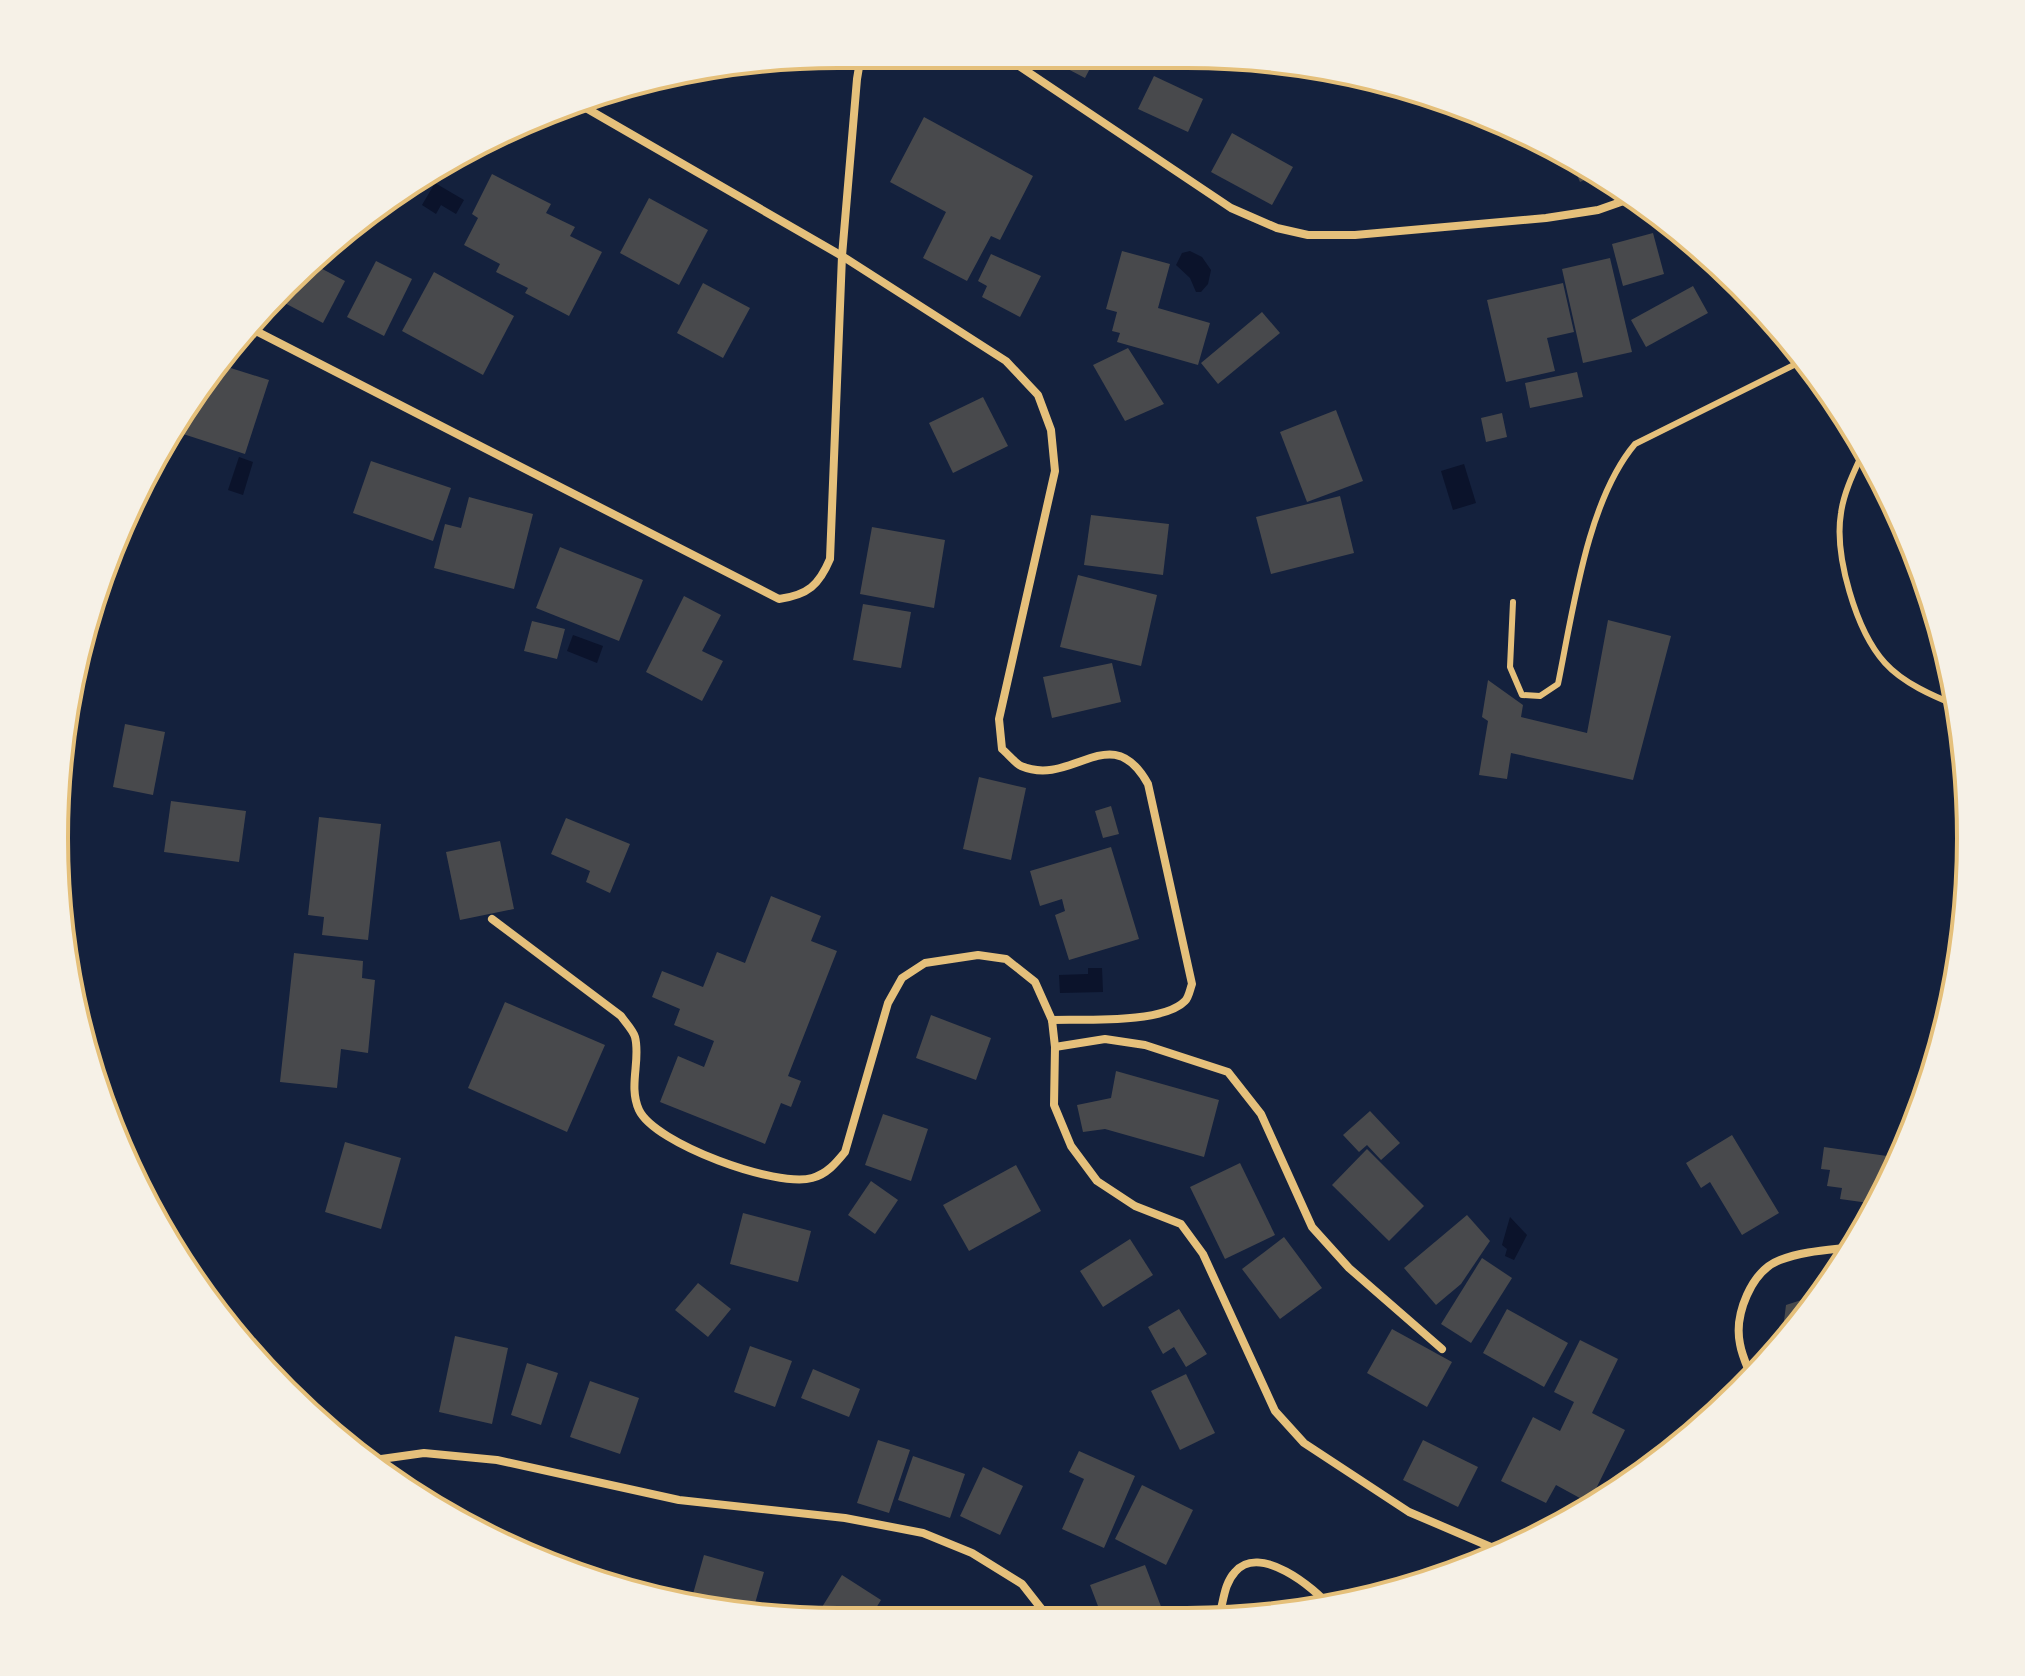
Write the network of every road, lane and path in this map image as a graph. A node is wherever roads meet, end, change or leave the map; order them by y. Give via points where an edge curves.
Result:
1 (860, 68) edge
2 (1028, 68) edge
3 (589, 110) edge
4 (1621, 202) edge
5 (842, 256) junction
6 (257, 332) edge
7 (1794, 365) edge
8 (1859, 463) edge
9 (1513, 602) dead end
10 (1944, 699) edge
11 (492, 919) dead end
12 (1052, 1020) junction
13 (1055, 1047) junction
14 (1838, 1249) edge
15 (1442, 1349) dead end
16 (1747, 1365) edge
17 (383, 1459) edge
18 (1489, 1546) edge
19 (1315, 1597) edge
20 (1221, 1607) edge
21 (1041, 1608) edge

1 - 5 street
2 - 4 street via 1231,208 1277,228 1308,235 1355,235 1546,218
3 - 5 street
5 - 6 street via 830,559 820,583 798,597 779,599
5 - 12 street via 1006,361 1038,395 1051,430 1055,471 999,719 1002,749 1021,766 1054,769 1107,754 1123,754 1137,763 1148,784 1192,984 1187,1000 1139,1017
7 - 9 lane via 1635,444 1616,467 1582,566 1558,684 1540,696 1522,695 1510,667
8 - 10 lane via 1840,514 1848,588 1884,662 1903,679
11 - 12 street via 621,1016 635,1036 633,1083 639,1112 669,1140 745,1170 810,1179 831,1169 845,1152 888,1003 902,978 925,963 978,955 1006,959 1035,982
12 - 13 street
13 - 15 street via 1105,1039 1145,1045 1228,1072 1261,1114 1312,1227
13 - 18 street via 1054,1105 1071,1146 1097,1181 1135,1206 1181,1224 1203,1254 1275,1411 1304,1443 1409,1512
14 - 16 street via 1777,1261 1754,1279 1739,1342
17 - 21 street via 424,1453 497,1460 679,1500 845,1518 923,1533 972,1553 1022,1584
19 - 20 street via 1274,1567 1245,1563 1226,1586

